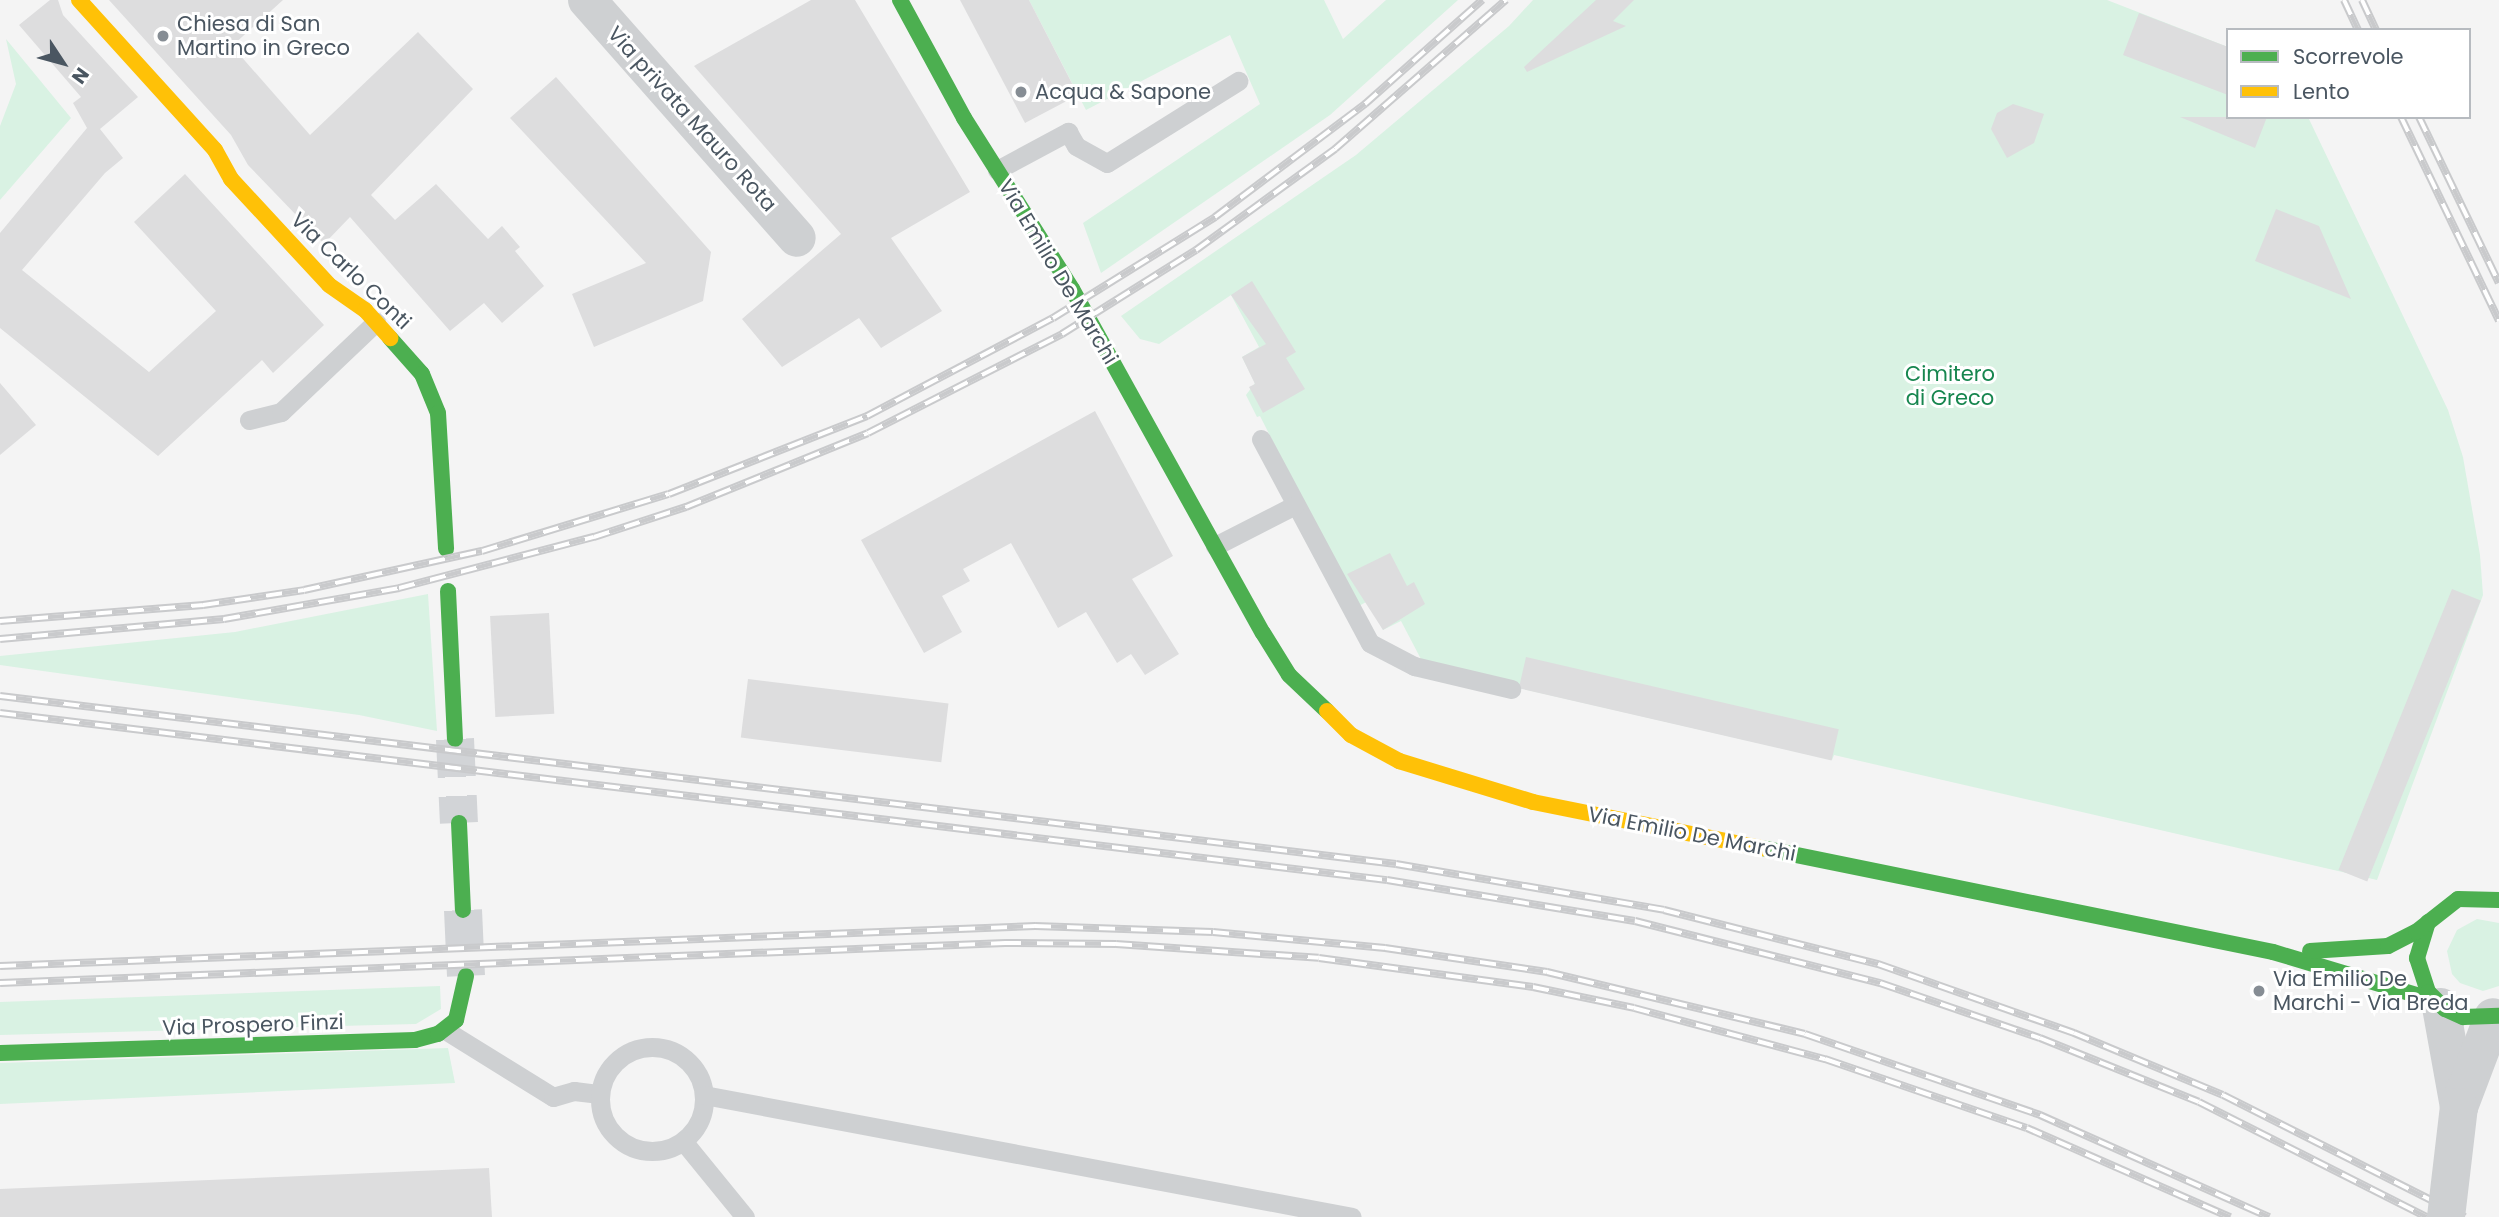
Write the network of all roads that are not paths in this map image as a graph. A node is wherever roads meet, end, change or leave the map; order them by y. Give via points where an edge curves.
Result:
1 (79, 0) edge
2 (587, 0) edge
3 (900, 0) edge
4 (1238, 81) dead end
5 (997, 170) junction
6 (797, 237) dead end
7 (376, 323) junction
8 (249, 419) dead end
9 (1261, 439) dead end
10 (1295, 505) junction
11 (1215, 546) junction
12 (446, 549) dead end
13 (448, 591) dead end
14 (1511, 689) dead end
15 (455, 739) tunnel mouth
16 (459, 824) tunnel mouth
17 (2499, 900) edge
18 (463, 909) tunnel mouth
19 (2428, 922) junction
20 (2273, 952) junction
21 (466, 976) tunnel mouth
22 (2437, 1003) junction
23 (2496, 1017) edge
24 (445, 1030) junction
25 (0, 1053) edge
26 (2464, 1062) junction
27 (600, 1094) junction
28 (704, 1095) junction
29 (683, 1141) junction
30 (745, 1217) edge
31 (1352, 1217) edge
32 (2446, 1217) edge

1 - 7 street, Via Carlo Conti via 215,150 231,179 329,285
2 - 6 street, Via privata Mauro Rota
3 - 5 street, Via Emilio De Marchi
4 - 5 lane via 1107,163 1076,146 1068,132
5 - 11 street, Via Emilio De Marchi via 1072,289
7 - 8 lane via 281,412
7 - 12 street, Via Carlo Conti via 417,368 437,405
9 - 10 lane
10 - 11 lane
10 - 14 lane via 1360,629 1375,648 1414,666
11 - 20 street, Via Emilio De Marchi via 1289,675 1351,735 1399,761 1533,802
13 - 15 street
16 - 18 street
17 - 19 street, Via Emilio De Marchi via 2458,899
19 - 20 street, Via Emilio De Marchi via 2403,940 2372,950
19 - 22 street via 2417,958 2422,981
20 - 22 street, Via Emilio De Marchi
21 - 24 street via 463,1006
22 - 23 street, Via Emilio De Marchi via 2463,1017
22 - 26 street
23 - 26 street
24 - 25 street, Via Prospero Finzi via 398,1042
24 - 27 lane via 553,1097 574,1091
26 - 32 street, bridge
27 - 28 lane via 614,1063 628,1053 661,1048 691,1064
27 - 29 lane via 608,1127 619,1140 651,1151
28 - 29 lane via 699,1120
28 - 31 lane
29 - 30 lane

